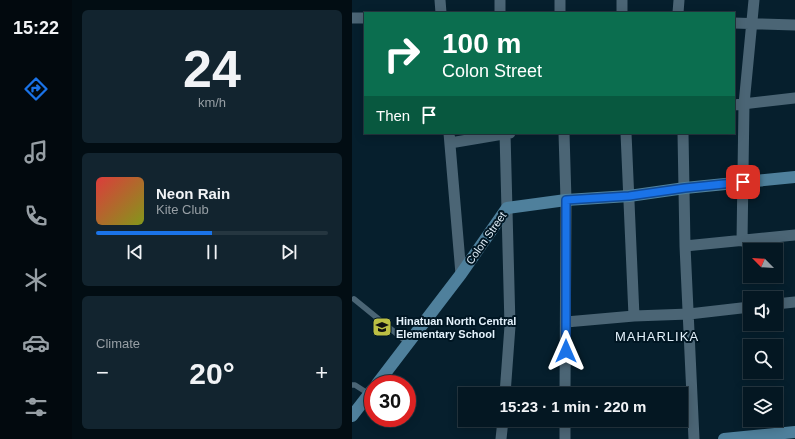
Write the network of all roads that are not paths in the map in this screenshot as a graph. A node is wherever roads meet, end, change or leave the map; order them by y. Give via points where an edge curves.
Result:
1 (440, 0) edge
2 (500, 0) edge
3 (560, 0) edge
4 (622, 0) edge
5 (679, 0) edge
6 (754, 0) edge
7 (441, 12) edge
8 (500, 12) edge
9 (560, 12) edge
10 (622, 12) edge
11 (678, 12) edge
12 (352, 18) edge
13 (364, 18) edge
14 (735, 23) edge
15 (751, 24) junction
16 (795, 24) edge
17 (795, 98) edge
18 (739, 104) edge
19 (495, 134) edge
20 (507, 134) edge
21 (564, 134) edge
22 (626, 134) edge
23 (683, 134) edge
24 (449, 138) edge
25 (795, 177) edge
26 (743, 182) junction
27 (685, 188) junction
28 (629, 196) junction
29 (566, 200) junction
30 (507, 208) junction
31 (795, 235) edge
32 (742, 241) junction
33 (685, 246) junction
34 (461, 274) junction
35 (354, 299) dead end
36 (795, 302) edge
37 (783, 303) edge
38 (743, 308) edge
39 (689, 314) junction
40 (634, 316) junction
41 (566, 322) junction
42 (408, 343) junction
43 (384, 375) edge
44 (352, 385) edge
45 (506, 387) edge
46 (565, 387) edge
47 (364, 388) edge
48 (364, 400) edge
49 (353, 414) edge
50 (502, 427) edge
51 (565, 427) edge
52 (795, 432) edge
53 (749, 438) edge
54 (501, 439) edge
55 (565, 439) edge
56 (694, 439) edge
57 (724, 439) edge

1 - 7 street
2 - 8 street
3 - 9 street
4 - 10 street
5 - 11 street
6 - 15 street
12 - 13 street
14 - 15 street
15 - 16 street
15 - 18 street
17 - 18 street
18 - 26 street
19 - 24 street
20 - 30 street
21 - 29 street
22 - 28 street
23 - 27 street
24 - 34 street
25 - 26 main road, Colon Street
26 - 27 main road, Colon Street
26 - 32 street
27 - 28 main road, Colon Street
27 - 33 street
28 - 29 main road, Colon Street
28 - 40 street
29 - 30 main road, Colon Street
29 - 41 street
30 - 34 main road, Colon Street
30 - 45 street via 510,326
31 - 32 street
32 - 33 street
33 - 39 street
34 - 42 main road, Colon Street
35 - 42 lane
36 - 37 street
38 - 39 street
39 - 40 street
39 - 56 street
40 - 41 street
41 - 46 street
42 - 43 main road, Colon Street
44 - 47 lane
48 - 49 main road
50 - 54 street
51 - 55 street
52 - 53 main road
53 - 57 main road

